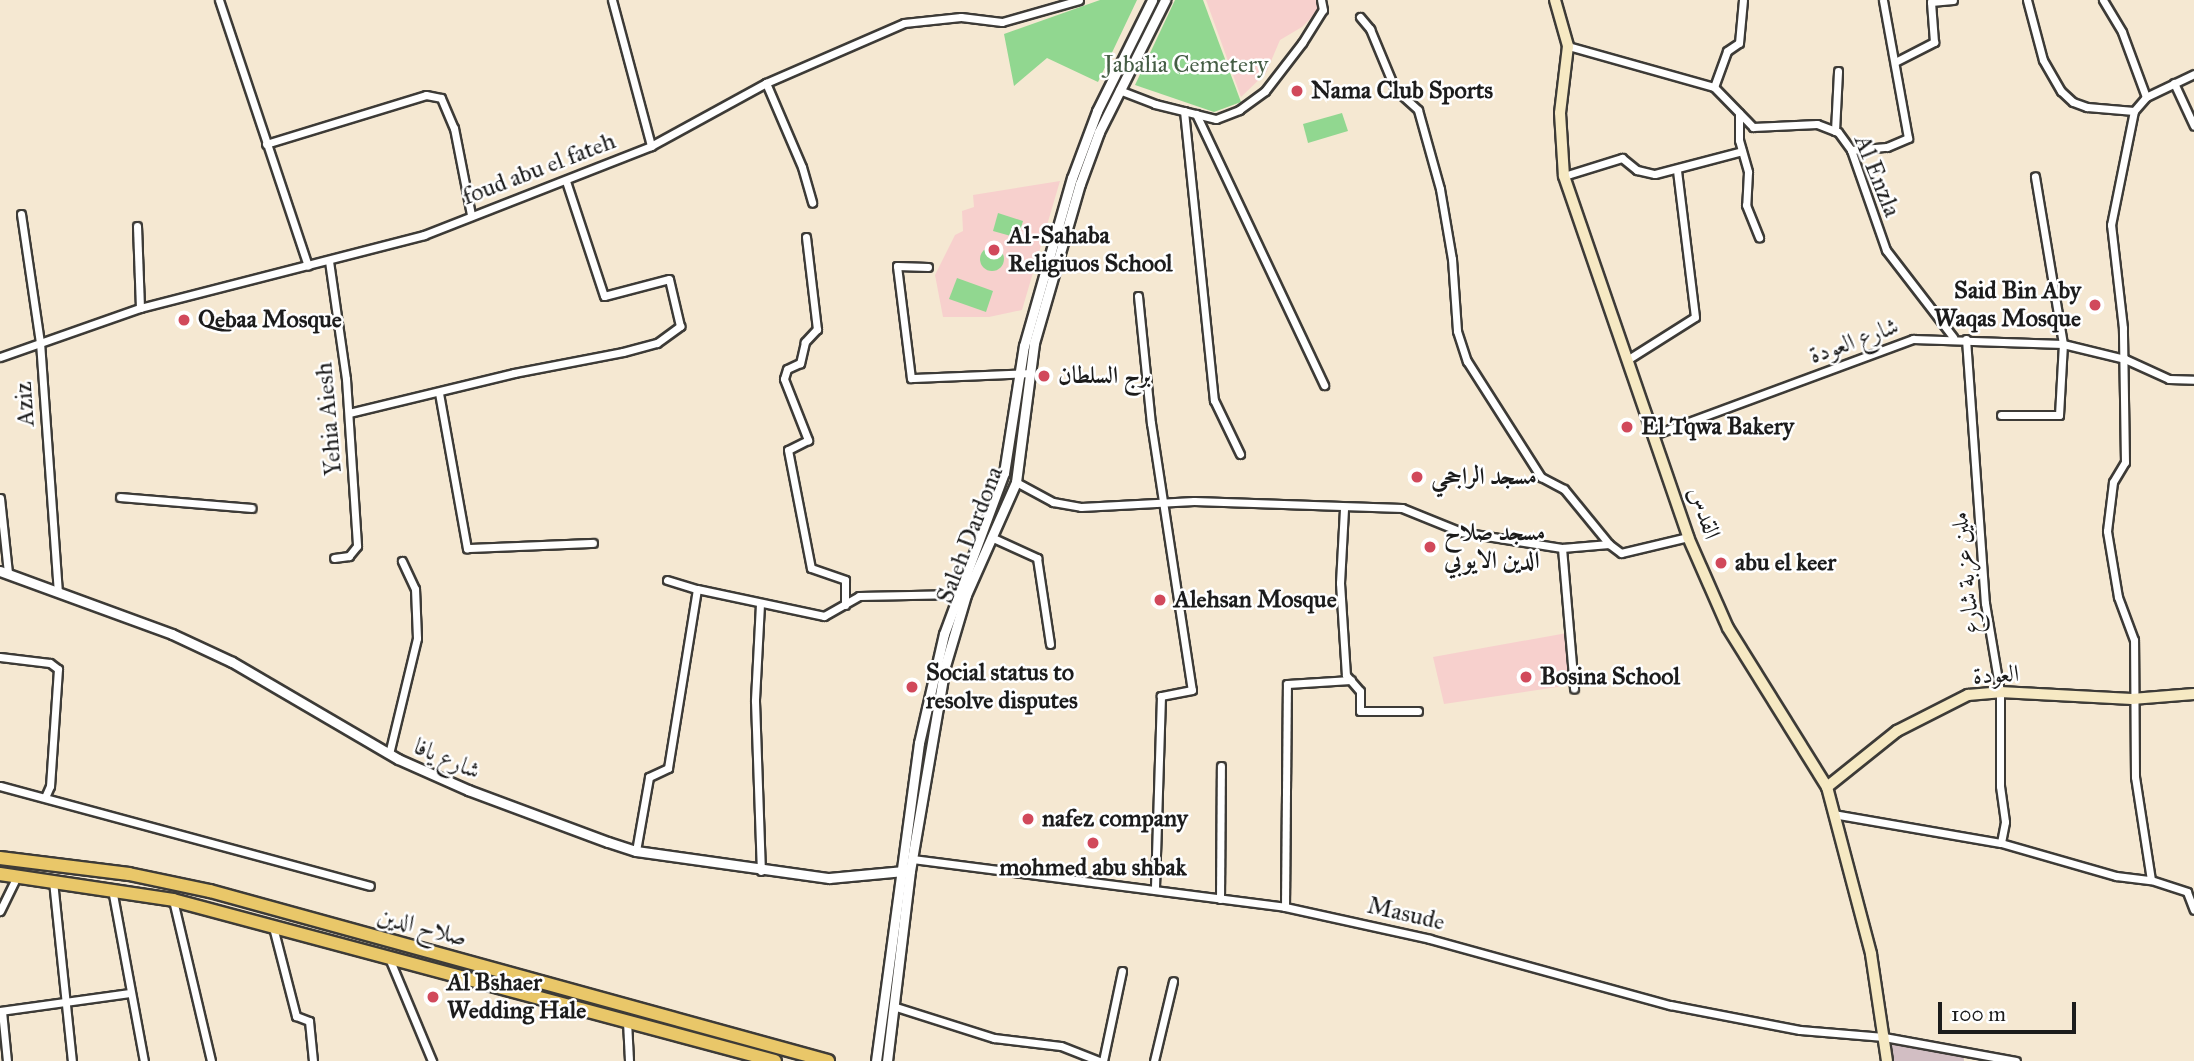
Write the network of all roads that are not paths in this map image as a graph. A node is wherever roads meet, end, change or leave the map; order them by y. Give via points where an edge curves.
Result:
1 (219, 0) edge
2 (612, 0) edge
3 (1079, 0) edge
4 (1152, 0) edge
5 (1165, 0) edge
6 (1321, 0) edge
7 (1555, 0) edge
8 (1744, 0) edge
9 (1883, 0) edge
10 (1952, 0) edge
11 (2027, 0) edge
12 (2103, 0) edge
13 (1360, 17) dead end
14 (1568, 46) junction
15 (1896, 61) junction
16 (1838, 71) dead end
17 (2194, 74) edge
18 (766, 83) junction
19 (2174, 83) junction
20 (1714, 86) junction
21 (1119, 90) junction
22 (2146, 97) junction
23 (1184, 111) junction
24 (2134, 111) junction
25 (1739, 113) junction
26 (1196, 114) junction
27 (2194, 126) edge
28 (1835, 131) junction
29 (266, 144) junction
30 (651, 146) junction
31 (1851, 150) junction
32 (1742, 151) junction
33 (1677, 170) junction
34 (1564, 176) junction
35 (2035, 176) dead end
36 (566, 181) junction
37 (812, 203) dead end
38 (22, 214) dead end
39 (471, 215) junction
40 (137, 226) dead end
41 (806, 237) dead end
42 (1759, 237) dead end
43 (329, 261) junction
44 (308, 266) junction
45 (928, 267) dead end
46 (1138, 296) dead end
47 (140, 308) junction
48 (1954, 337) junction
49 (1965, 339) junction
50 (40, 342) junction
51 (2063, 344) junction
52 (0, 356) edge
53 (2124, 359) junction
54 (1627, 360) junction
55 (1024, 373) junction
56 (2194, 380) edge
57 (1324, 385) dead end
58 (439, 393) junction
59 (349, 413) junction
60 (2001, 415) dead end
61 (1656, 434) junction
62 (1240, 454) dead end
63 (1016, 482) junction
64 (120, 497) dead end
65 (0, 498) edge
66 (1165, 503) junction
67 (252, 508) dead end
68 (1344, 509) junction
69 (991, 537) junction
70 (1688, 537) junction
71 (593, 542) dead end
72 (1609, 544) junction
73 (1562, 548) junction
74 (334, 558) dead end
75 (402, 561) dead end
76 (2, 572) edge
77 (667, 580) dead end
78 (697, 589) junction
79 (58, 592) junction
80 (961, 594) junction
81 (760, 604) junction
82 (845, 605) junction
83 (1050, 644) dead end
84 (0, 657) edge
85 (1351, 680) junction
86 (1574, 688) dead end
87 (2000, 691) junction
88 (2194, 694) edge
89 (2132, 699) junction
90 (1418, 711) dead end
91 (389, 754) junction
92 (1221, 766) dead end
93 (0, 786) edge
94 (1827, 787) junction
95 (45, 797) junction
96 (1833, 814) junction
97 (2001, 843) junction
98 (636, 851) junction
99 (0, 858) edge
100 (912, 859) junction
101 (900, 870) junction
102 (761, 871) junction
103 (911, 871) junction
104 (0, 874) edge
105 (17, 875) junction
106 (2151, 880) junction
107 (53, 881) junction
108 (370, 886) dead end
109 (112, 889) junction
110 (1155, 890) junction
111 (1220, 899) junction
112 (173, 900) junction
113 (1285, 907) junction
114 (2194, 910) edge
115 (0, 911) edge
116 (272, 926) junction
117 (389, 957) junction
118 (1122, 971) dead end
119 (1173, 981) dead end
120 (130, 993) junction
121 (64, 1000) junction
122 (896, 1007) junction
123 (1, 1011) edge
124 (627, 1020) junction
125 (1884, 1037) junction
126 (7, 1061) edge
127 (72, 1061) edge
128 (144, 1061) edge
129 (211, 1061) edge
130 (313, 1061) edge
131 (432, 1061) edge
132 (629, 1061) edge
133 (775, 1061) edge
134 (828, 1061) edge
135 (876, 1061) edge
136 (887, 1061) edge
137 (1101, 1061) edge
138 (1154, 1061) edge
139 (1886, 1061) edge
140 (2016, 1061) edge

1 - 29 street
2 - 30 street
3 - 18 street, foud abu el fateh via 1002,22 961,17 904,23
4 - 55 street, Saleh Dardona via 1088,130 1030,321
5 - 21 street, Saleh Dardona
6 - 26 street via 1321,16 1265,91 1216,119
7 - 14 main road, القدس
8 - 20 street via 1739,43 1727,51
9 - 15 street
10 - 15 street via 1931,2 1934,43
11 - 24 street via 2043,60 2061,91 2087,107
12 - 22 street via 2122,32
13 - 72 street via 1370,29 1395,89 1418,110 1440,189 1452,259 1457,331 1467,361 1541,478 1564,489
14 - 20 street
14 - 34 main road, القدس via 1560,113
15 - 31 street via 1908,138 1887,147
16 - 28 street
17 - 19 street
18 - 30 street, foud abu el fateh
18 - 37 street via 802,167
19 - 22 street
19 - 27 street
20 - 25 street, Al Enzla
21 - 23 street
21 - 55 street, Saleh Dardona via 1080,184
22 - 24 street
23 - 26 street
23 - 62 street via 1213,400
24 - 53 street via 2111,225
25 - 28 street, Al Enzla via 1754,127 1817,124
25 - 32 street
26 - 57 street
28 - 31 street, Al Enzla
29 - 39 street via 426,95 441,98 454,128
29 - 44 street
30 - 36 street, foud abu el fateh
31 - 48 street, Al Enzla via 1886,250
32 - 33 street
32 - 42 street via 1748,172 1746,205
33 - 34 street via 1637,170 1622,158
33 - 54 street via 1695,317
34 - 54 main road, القدس
35 - 51 street
36 - 39 street, foud abu el fateh
36 - 58 street via 604,296 668,279 680,326 657,343
38 - 50 street, Aziz
39 - 43 street, foud abu el fateh via 424,235
40 - 47 street
41 - 82 street via 817,330 805,342 800,363 787,369 784,379 808,440 788,450 811,568 845,580
43 - 44 street, foud abu el fateh
43 - 59 street, Yehia Aiesh
44 - 47 street, foud abu el fateh
45 - 55 street via 897,266 911,378
46 - 66 street via 1151,423
47 - 50 street, foud abu el fateh
48 - 49 street, شارع العودة
48 - 61 street, شارع العودة via 1913,339
49 - 51 street, شارع العودة
49 - 87 street, ملين عزبة شارع via 1985,603
50 - 52 street, foud abu el fateh
50 - 79 street, Aziz
51 - 53 street, شارع العودة
51 - 60 street via 2059,415
53 - 56 street, شارع العودة via 2169,379
53 - 89 street via 2125,462 2113,482 2107,531 2118,597 2134,640
54 - 61 main road, القدس
55 - 63 street, Saleh Dardona
55 - 80 street, Saleh Dardona via 1004,473
58 - 59 street
58 - 71 street via 467,548
59 - 74 street, Yehia Aiesh via 357,546 349,556
61 - 70 main road, القدس
63 - 66 street via 1053,502 1081,507
63 - 69 street, Saleh Dardona
64 - 67 street
65 - 76 street
66 - 68 street
66 - 110 street via 1192,690 1161,696
68 - 73 street via 1402,508 1461,532
68 - 85 street via 1340,583 1346,675
69 - 80 street, Saleh Dardona
69 - 83 street via 1037,558
70 - 72 street via 1621,553
70 - 94 main road, القدس via 1728,628
72 - 73 street
73 - 86 street
75 - 91 street via 415,589 417,638
76 - 79 street, شارع يافا
77 - 78 street
78 - 81 street
78 - 98 street via 669,760 667,768 649,777
79 - 91 street, شارع يافا via 172,634 232,662
80 - 82 street via 859,596
80 - 100 street, Saleh Dardona
80 - 101 street, Saleh Dardona via 919,743
81 - 82 street via 824,616
81 - 102 street via 755,701
84 - 95 street via 50,663 58,669 50,786
85 - 90 street via 1360,691 1360,711
85 - 113 street via 1287,684
87 - 89 main road, العودة
87 - 94 main road, العودة via 1968,695 1897,731
87 - 97 street, ملين عزبة شارع via 2000,786 2005,822
88 - 89 main road, العودة
89 - 106 street via 2135,777
91 - 98 street, شارع يافا via 468,790
92 - 111 street
93 - 95 street
94 - 96 main road, القدس
95 - 108 street
96 - 97 street
96 - 125 main road, القدس via 1851,868
97 - 106 street via 2116,876
98 - 102 street, شارع يافا
99 - 134 highway, صلاح الدين via 129,874 210,891
100 - 103 street, Saleh Dardona
100 - 110 street, Masude
101 - 102 street, شارع يافا via 829,878
101 - 103 street, شارع يافا
101 - 135 street, Saleh Dardona
103 - 122 street, Saleh Dardona
104 - 105 highway, صلاح الدين
105 - 107 highway, صلاح الدين
105 - 115 street
106 - 114 street via 2186,892
107 - 109 highway, صلاح الدين
107 - 121 street
109 - 112 highway, صلاح الدين
109 - 120 street
110 - 111 street, Masude
111 - 113 street, Masude
112 - 116 highway, صلاح الدين
112 - 129 street
113 - 125 street, Masude via 1442,942 1670,1005 1800,1030
116 - 117 highway, صلاح الدين
116 - 130 street via 296,1016 309,1021
117 - 124 highway, صلاح الدين
117 - 131 street
118 - 137 street
119 - 138 street
120 - 121 street
120 - 128 street
121 - 123 street
121 - 127 street
122 - 136 street, Saleh Dardona
122 - 137 street via 994,1038 1061,1046
123 - 126 street
124 - 132 street
124 - 133 highway, صلاح الدين
125 - 139 main road, القدس
125 - 140 street, Masude

